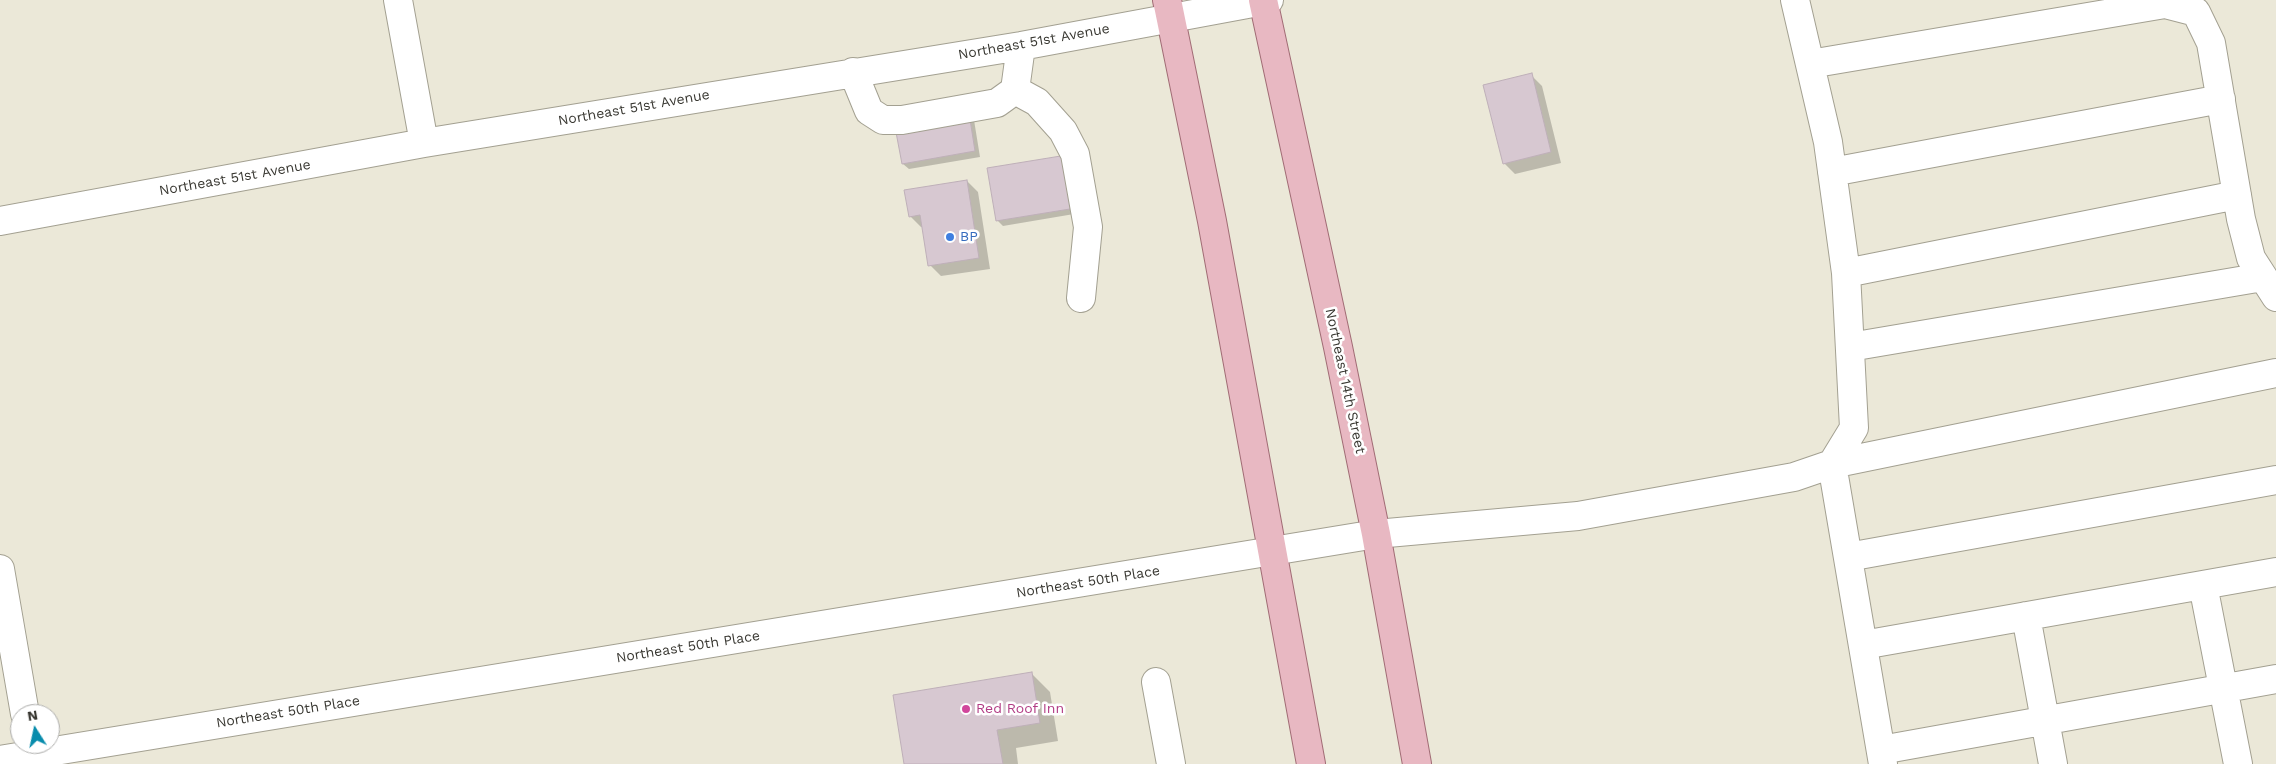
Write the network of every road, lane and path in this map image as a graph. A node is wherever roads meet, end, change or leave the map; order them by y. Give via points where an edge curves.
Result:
1 (398, 0) edge
2 (1265, 0) edge
3 (1795, 0) edge
4 (1168, 9) edge
5 (1021, 46) junction
6 (1810, 64) junction
7 (853, 72) junction
8 (1015, 90) junction
9 (2220, 99) junction
10 (424, 143) junction
11 (1832, 172) junction
12 (2236, 195) junction
13 (0, 221) edge
14 (1846, 273) junction
15 (2270, 287) edge
16 (1081, 298) dead end
17 (1850, 347) junction
18 (2276, 373) edge
19 (1832, 464) junction
20 (2276, 480) edge
21 (1376, 534) junction
22 (1272, 552) junction
23 (1848, 557) junction
24 (0, 569) edge
25 (2276, 572) edge
26 (2203, 585) junction
27 (2026, 616) junction
28 (1863, 645) junction
29 (2276, 679) edge
30 (1156, 682) dead end
31 (2223, 689) junction
32 (23, 704) edge
33 (2045, 720) junction
34 (60, 749) edge
35 (32, 754) edge
36 (1882, 757) edge
37 (0, 760) edge
38 (1171, 764) edge
39 (1311, 764) edge
40 (1417, 764) edge
41 (2053, 764) edge
42 (2238, 764) edge

1 - 10 street
2 - 4 street, Northeast 51st Avenue
2 - 21 main road, Northeast 14th Street
3 - 6 street
4 - 5 street, Northeast 51st Avenue
4 - 22 main road via 1212,221
5 - 7 street, Northeast 51st Avenue
5 - 8 street
6 - 9 street via 2164,4 2196,12 2211,43
6 - 11 street
7 - 8 street via 869,111 883,120 902,120 997,103
7 - 10 street, Northeast 51st Avenue
8 - 16 street via 1037,102 1062,131 1075,154 1088,227
9 - 11 street
9 - 12 street
10 - 13 street, Northeast 51st Avenue
11 - 14 street
12 - 14 street
12 - 15 street via 2251,258
14 - 17 street
15 - 17 street
17 - 19 street via 1854,428
18 - 19 street, Northeast 50th Place
19 - 21 street, Northeast 50th Place via 1794,477 1578,516
19 - 23 street
20 - 23 street
21 - 22 street, Northeast 50th Place
21 - 40 main road, Northeast 14th Street
22 - 34 street, Northeast 50th Place
22 - 39 main road
23 - 28 street
24 - 32 street
25 - 26 street
26 - 27 street
26 - 31 street
27 - 28 street
27 - 33 street
28 - 36 street
29 - 31 street
30 - 38 street
31 - 33 street
31 - 42 street
33 - 36 street
33 - 41 street
35 - 37 street, Northeast 50th Place

